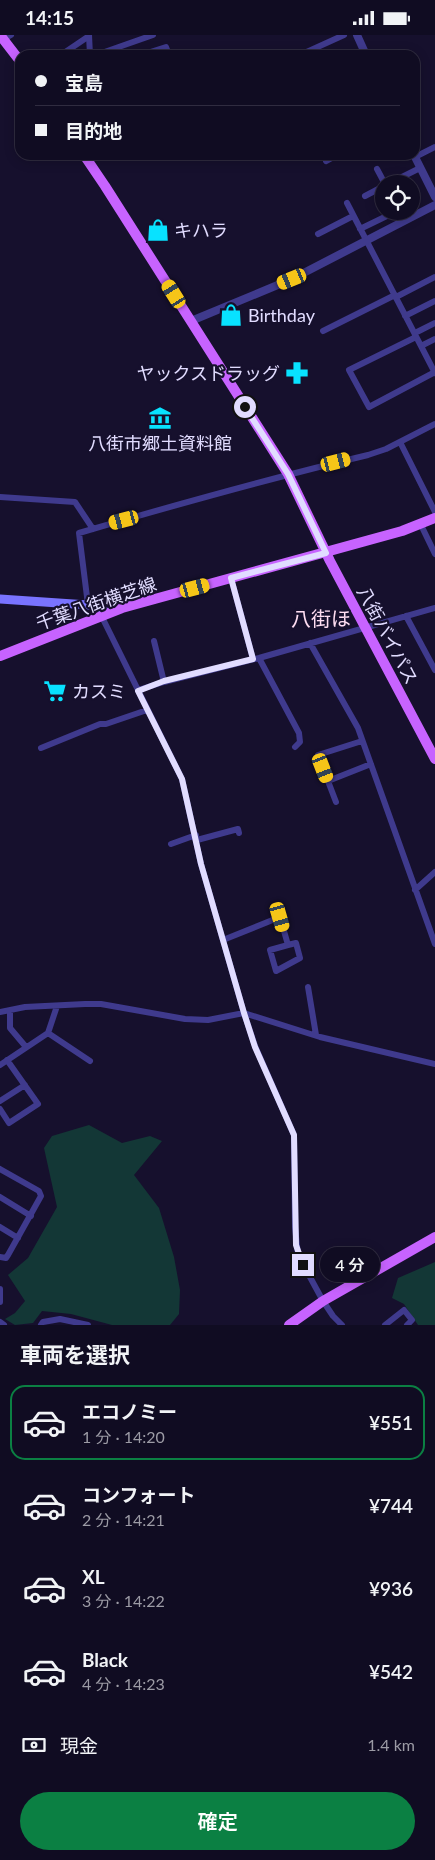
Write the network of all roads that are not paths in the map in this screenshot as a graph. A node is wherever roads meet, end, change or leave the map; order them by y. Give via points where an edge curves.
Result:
1 (153, 35) edge
2 (344, 35) edge
3 (357, 35) edge
4 (5, 36) edge
5 (89, 36) edge
6 (68, 50) edge
7 (90, 50) edge
8 (110, 50) edge
9 (157, 50) edge
10 (167, 50) edge
11 (311, 50) edge
12 (364, 50) edge
13 (15, 53) edge
14 (435, 147) edge
15 (420, 153) edge
16 (87, 160) edge
17 (416, 160) edge
18 (420, 167) junction
19 (377, 169) dead end
20 (380, 175) edge
21 (405, 175) edge
22 (375, 191) edge
23 (366, 196) dead end
24 (435, 197) edge
25 (347, 203) dead end
26 (435, 205) edge
27 (354, 216) junction
28 (401, 223) junction
29 (360, 229) junction
30 (318, 234) dead end
31 (366, 241) junction
32 (435, 277) edge
33 (395, 296) junction
34 (435, 301) edge
35 (406, 316) junction
36 (191, 321) junction
37 (435, 323) edge
38 (323, 331) dead end
39 (415, 335) junction
40 (435, 339) edge
41 (421, 346) junction
42 (435, 373) edge
43 (435, 424) edge
44 (400, 442) junction
45 (288, 474) junction
46 (0, 497) edge
47 (435, 512) edge
48 (435, 519) edge
49 (421, 525) junction
50 (93, 529) junction
51 (326, 553) junction
52 (435, 554) edge
53 (231, 578) junction
54 (0, 599) edge
55 (88, 605) junction
56 (435, 608) edge
57 (104, 614) junction
58 (406, 616) junction
59 (365, 627) junction
60 (154, 641) dead end
61 (310, 643) junction
62 (0, 655) edge
63 (256, 658) junction
64 (435, 670) edge
65 (164, 681) junction
66 (138, 691) junction
67 (147, 710) junction
68 (362, 741) junction
69 (295, 747) dead end
70 (41, 748) dead end
71 (435, 759) edge
72 (371, 765) junction
73 (328, 781) junction
74 (336, 802) dead end
75 (239, 833) dead end
76 (196, 838) junction
77 (171, 844) dead end
78 (435, 872) edge
79 (415, 890) junction
80 (224, 941) junction
81 (435, 943) edge
82 (288, 945) junction
83 (308, 987) dead end
84 (57, 1006) junction
85 (10, 1010) junction
86 (0, 1012) edge
87 (244, 1013) junction
88 (48, 1033) junction
89 (316, 1035) junction
90 (26, 1047) junction
91 (8, 1060) junction
92 (90, 1061) dead end
93 (435, 1064) edge
94 (0, 1065) edge
95 (25, 1085) junction
96 (0, 1101) edge
97 (0, 1109) edge
98 (0, 1169) edge
99 (0, 1197) edge
100 (31, 1216) junction
101 (0, 1227) edge
102 (435, 1237) edge
103 (18, 1238) junction
104 (0, 1257) edge
105 (0, 1289) edge
106 (323, 1301) junction
107 (0, 1303) edge
108 (0, 1322) edge
109 (76, 1324) edge
110 (4, 1325) edge
111 (41, 1325) edge
112 (88, 1325) edge
113 (289, 1325) edge
114 (342, 1325) edge
115 (386, 1325) edge
116 (407, 1325) edge

1 - 8 street
2 - 11 street
3 - 12 street
4 - 13 main road
5 - 6 street
5 - 7 street
9 - 10 street via 166,47
14 - 15 street
16 - 36 main road, 八街バイパス
17 - 18 street
18 - 21 street
18 - 24 street
19 - 20 street
22 - 23 street
25 - 27 street
26 - 28 street
27 - 29 street
27 - 30 street
28 - 29 street via 395,211
28 - 31 street
29 - 31 street
31 - 33 street
31 - 36 street via 292,279
32 - 33 street
33 - 35 street
33 - 38 street
34 - 35 street
35 - 39 street
36 - 45 main road, 八街バイパス
37 - 39 street
39 - 41 street
39 - 42 street via 349,370 369,407
40 - 41 street
41 - 42 street
43 - 44 street
44 - 45 street via 368,455
44 - 47 street
45 - 50 street
45 - 51 main road, 八街バイパス
46 - 50 street via 75,502
48 - 49 main road, 千葉八街横芝線
49 - 51 main road, 千葉八街横芝線
49 - 52 street
50 - 55 street via 78,533
51 - 53 main road, 千葉八街横芝線
51 - 59 main road, 八街バイパス
53 - 57 main road, 千葉八街横芝線
53 - 63 street
54 - 55 main road
55 - 57 main road via 100,608
56 - 58 street
57 - 62 main road, 千葉八街横芝線
57 - 66 street
58 - 59 street
58 - 64 street
59 - 61 street
59 - 71 main road, 八街バイパス
60 - 65 street
61 - 63 street
61 - 68 street via 358,728
63 - 65 street
63 - 69 street via 299,733 300,742
65 - 66 street
66 - 67 street
67 - 70 street via 106,725 100,724
67 - 76 street via 182,779
68 - 72 street
68 - 73 street via 318,755
72 - 73 street
72 - 79 street
73 - 74 street
75 - 76 street via 238,829
76 - 77 street
76 - 80 street
78 - 79 street
79 - 81 street
80 - 82 street via 280,917
80 - 87 street
82 - 82 street via 270,950 276,971 300,959 296,943
83 - 89 street
84 - 85 street
84 - 87 street via 100,1004 184,1019 208,1020
84 - 88 street
85 - 86 street
85 - 90 street via 10,1028
87 - 89 street
87 - 106 street via 255,1047 294,1135 296,1245 301,1262
88 - 90 street
88 - 92 street
89 - 93 street
90 - 91 street
91 - 94 street
91 - 95 street
95 - 96 street
95 - 97 street via 38,1104 9,1123
98 - 100 street via 41,1193
99 - 100 street
100 - 103 street
101 - 103 street
102 - 106 main road
103 - 104 street via 6,1258
105 - 107 street
106 - 113 main road
106 - 114 street
108 - 110 street
109 - 111 street via 52,1319
109 - 112 street
115 - 116 street via 404,1310 412,1320

